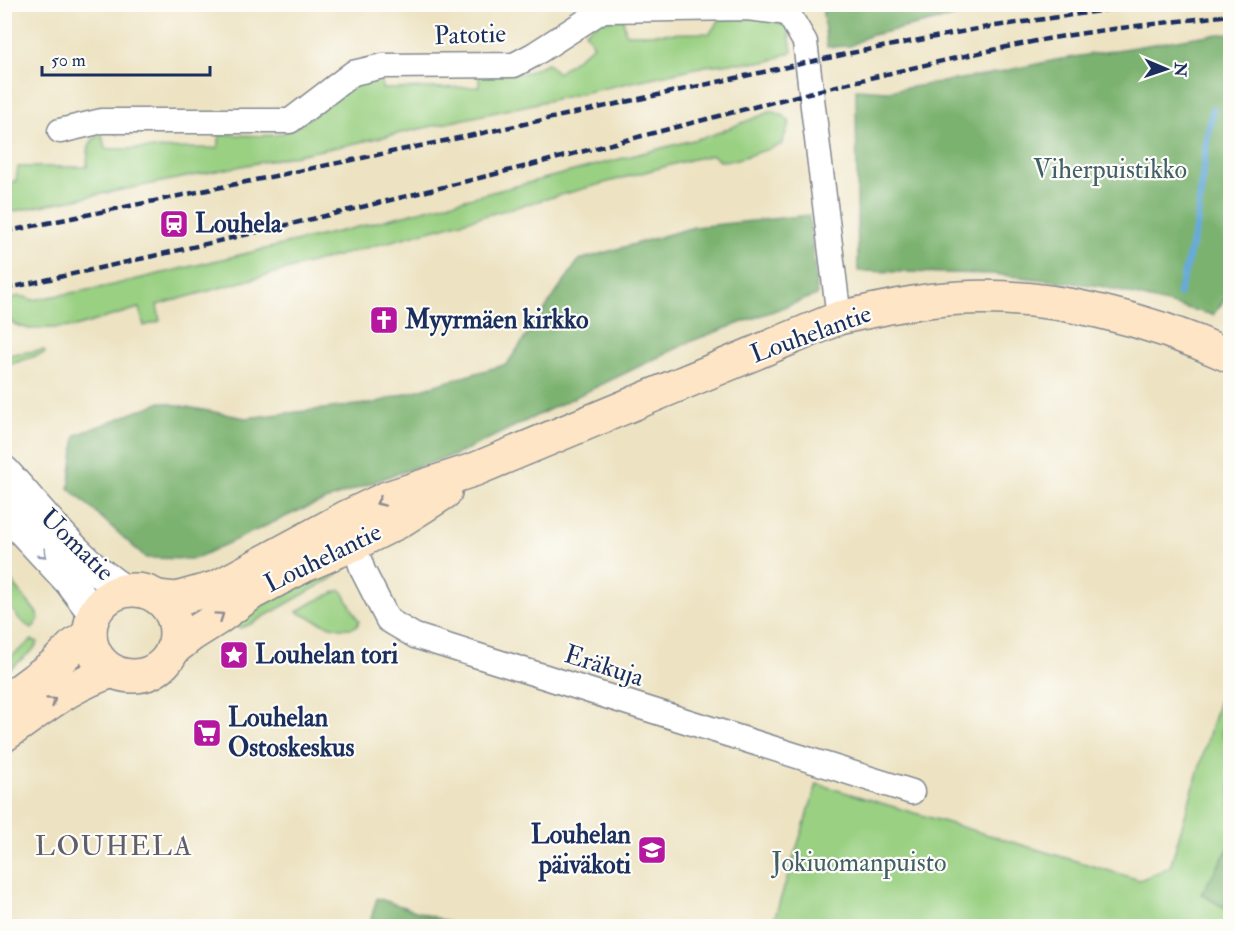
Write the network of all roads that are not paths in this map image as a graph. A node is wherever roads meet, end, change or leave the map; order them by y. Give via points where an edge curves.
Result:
1 (60, 131) dead end
2 (839, 318) junction
3 (1217, 350) edge
4 (4, 471) edge
5 (4, 511) edge
6 (349, 531) junction
7 (142, 594) junction
8 (92, 624) junction
9 (172, 650) junction
10 (113, 671) junction
11 (4, 702) edge
12 (4, 735) edge
13 (912, 792) dead end

1 - 2 street, Patotie via 102,121 290,121 353,73 383,66 514,65 603,10 747,8 788,13 805,42
2 - 3 main road, Louhelantie via 898,305 999,297 1124,318
2 - 6 main road, Louhelantie via 476,469 387,498
4 - 7 street, Uomatie via 88,563 111,582
5 -> 8 street, Uomatie via 69,581
6 - 7 main road, Louhelantie via 218,587 176,599
9 -> 6 main road, Louhelantie via 252,593 305,565
6 - 13 street, Eräkuja via 363,572 388,620 415,636
7 - 8 main road via 116,594 106,600
7 - 9 main road via 169,610 176,636
8 - 10 main road via 95,654
8 - 11 main road via 54,665
9 - 10 main road via 163,664 139,676
12 -> 10 main road via 71,688

